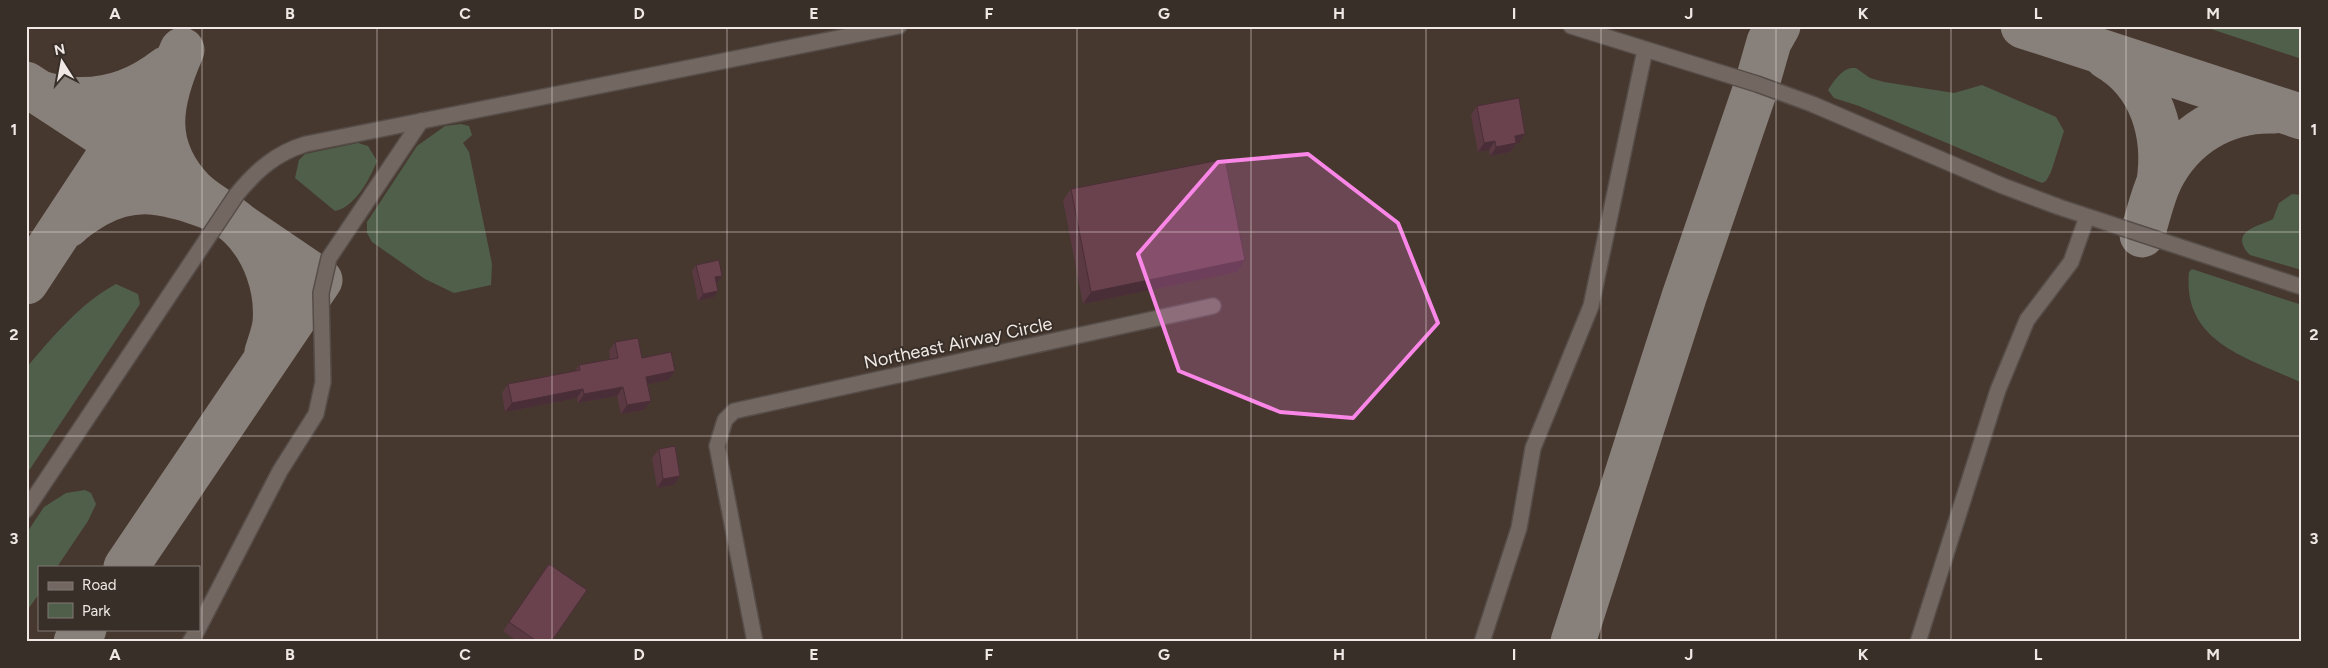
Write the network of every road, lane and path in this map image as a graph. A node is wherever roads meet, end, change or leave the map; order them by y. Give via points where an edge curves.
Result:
1 (899, 26) edge
2 (1571, 26) edge
3 (1645, 50) junction
4 (421, 121) junction
5 (2087, 217) junction
6 (2302, 287) edge
7 (1213, 306) dead end
8 (26, 510) edge
9 (200, 624) edge
10 (197, 630) edge
11 (190, 642) edge
12 (755, 642) edge
13 (1482, 642) edge
14 (1918, 642) edge

1 - 4 lane
2 - 3 lane
3 - 5 lane via 1812,104 2003,186
3 - 13 lane via 1591,306 1533,448 1519,528
4 - 8 lane via 291,149 272,158 254,173
4 - 9 lane via 329,258 321,293 323,382 316,414 280,471
5 - 6 lane
5 - 14 lane via 2071,262 2027,320 1998,390
7 - 12 lane, Northeast Airway Circle via 734,411 725,420 717,446
10 - 11 lane

